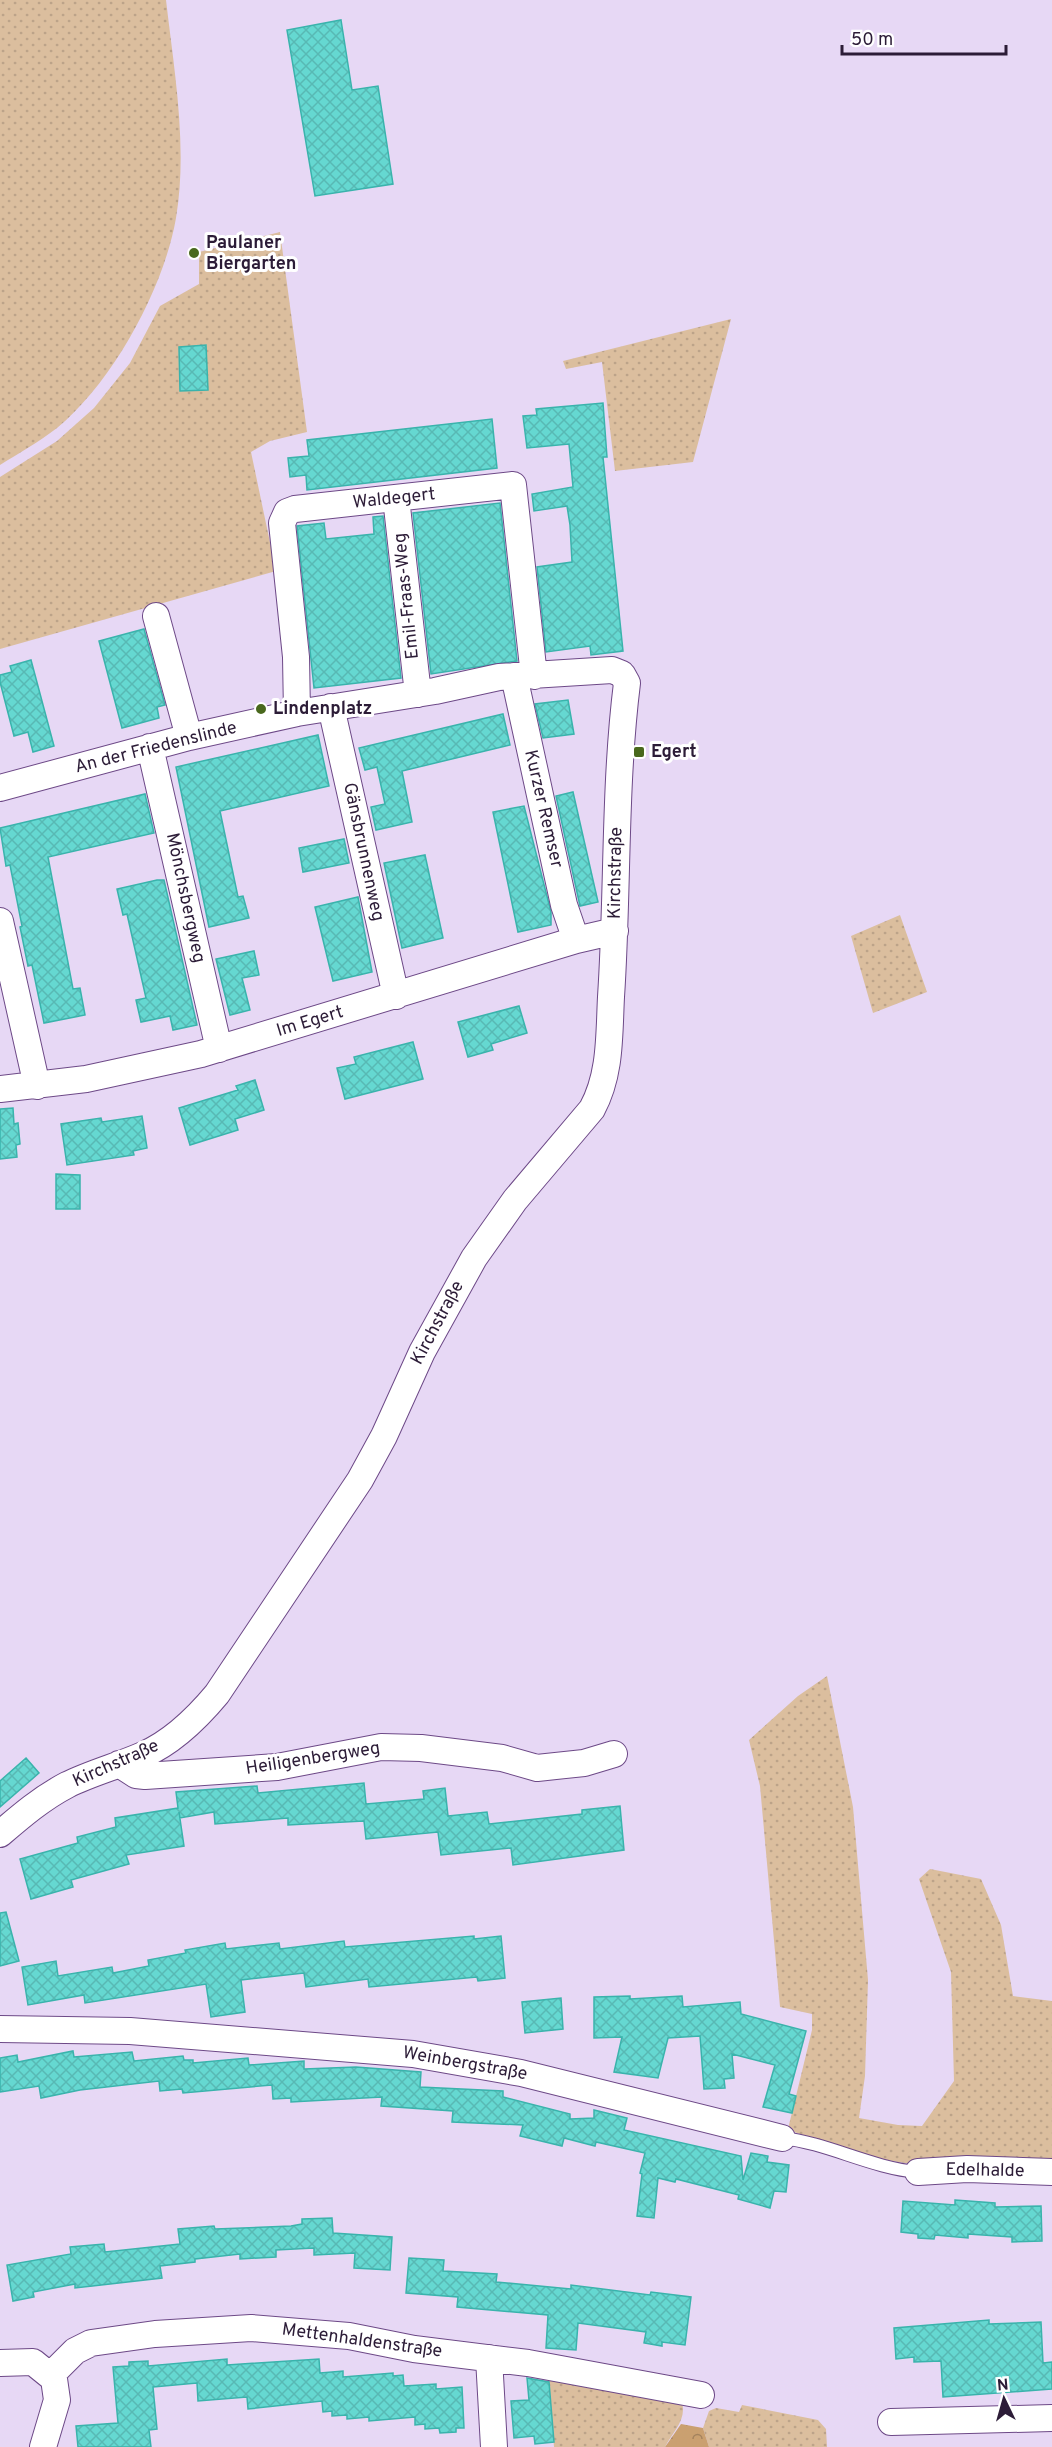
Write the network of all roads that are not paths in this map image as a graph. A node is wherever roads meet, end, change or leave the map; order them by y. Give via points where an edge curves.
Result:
1 (396, 498) junction
2 (156, 616) dead end
3 (524, 676) junction
4 (627, 683) joint
5 (418, 694) junction
6 (331, 707) junction
7 (297, 713) junction
8 (189, 737) junction
9 (150, 747) junction
10 (0, 789) edge
11 (0, 921) edge
12 (615, 932) junction
13 (576, 940) junction
14 (396, 996) junction
15 (219, 1049) junction
16 (37, 1086) junction
17 (0, 1089) edge
18 (614, 1754) dead end
19 (119, 1764) junction
20 (0, 1834) edge
21 (0, 2029) edge
22 (782, 2138) joint
23 (918, 2172) joint
24 (1052, 2172) edge
25 (489, 2358) junction
26 (0, 2363) edge
27 (51, 2374) junction
28 (701, 2395) dead end
29 (1052, 2418) edge
30 (891, 2422) dead end
31 (43, 2447) edge
32 (494, 2447) edge

1 - 3 street, Waldegert via 513,485
1 - 5 street, Emil-Fraas-Weg
1 - 7 street, Waldegert via 295,509 282,518 296,657
2 - 8 street
3 - 4 street, An der Friedenslinde via 612,670 622,674
3 - 5 street, An der Friedenslinde
3 - 13 street, Kurzer Remser via 564,905
4 - 12 street, Kirchstraße via 618,760
5 - 6 street, An der Friedenslinde
6 - 7 street, An der Friedenslinde
6 - 14 street, Gänsbrunnenweg
7 - 8 street, An der Friedenslinde
8 - 9 street, An der Friedenslinde
9 - 10 street, An der Friedenslinde
9 - 15 street, Mönchsbergweg
11 - 16 street
12 - 13 street, Im Egert
12 - 19 street, Kirchstraße via 607,1063 592,1109 515,1200 474,1258 422,1352 369,1464 218,1694 165,1743
13 - 14 street, Im Egert
14 - 15 street, Im Egert
15 - 16 street, Im Egert via 123,1072
16 - 17 street, Im Egert
18 - 19 street, Heiligenbergweg via 584,1763 537,1768 502,1758 381,1747 286,1766 156,1776 136,1775
19 - 20 street, Kirchstraße via 59,1790
21 - 22 street, Weinbergstraße via 130,2031 413,2054 521,2073
22 - 23 lane, Weinbergstraße
23 - 24 street, Edelhalde
25 - 27 street, Mettenhaldenstraße via 318,2332 227,2329 91,2343 75,2351
25 - 28 street, Mettenhaldenstraße
25 - 32 street
26 - 27 street via 33,2362
27 - 31 street via 57,2400
29 - 30 street

